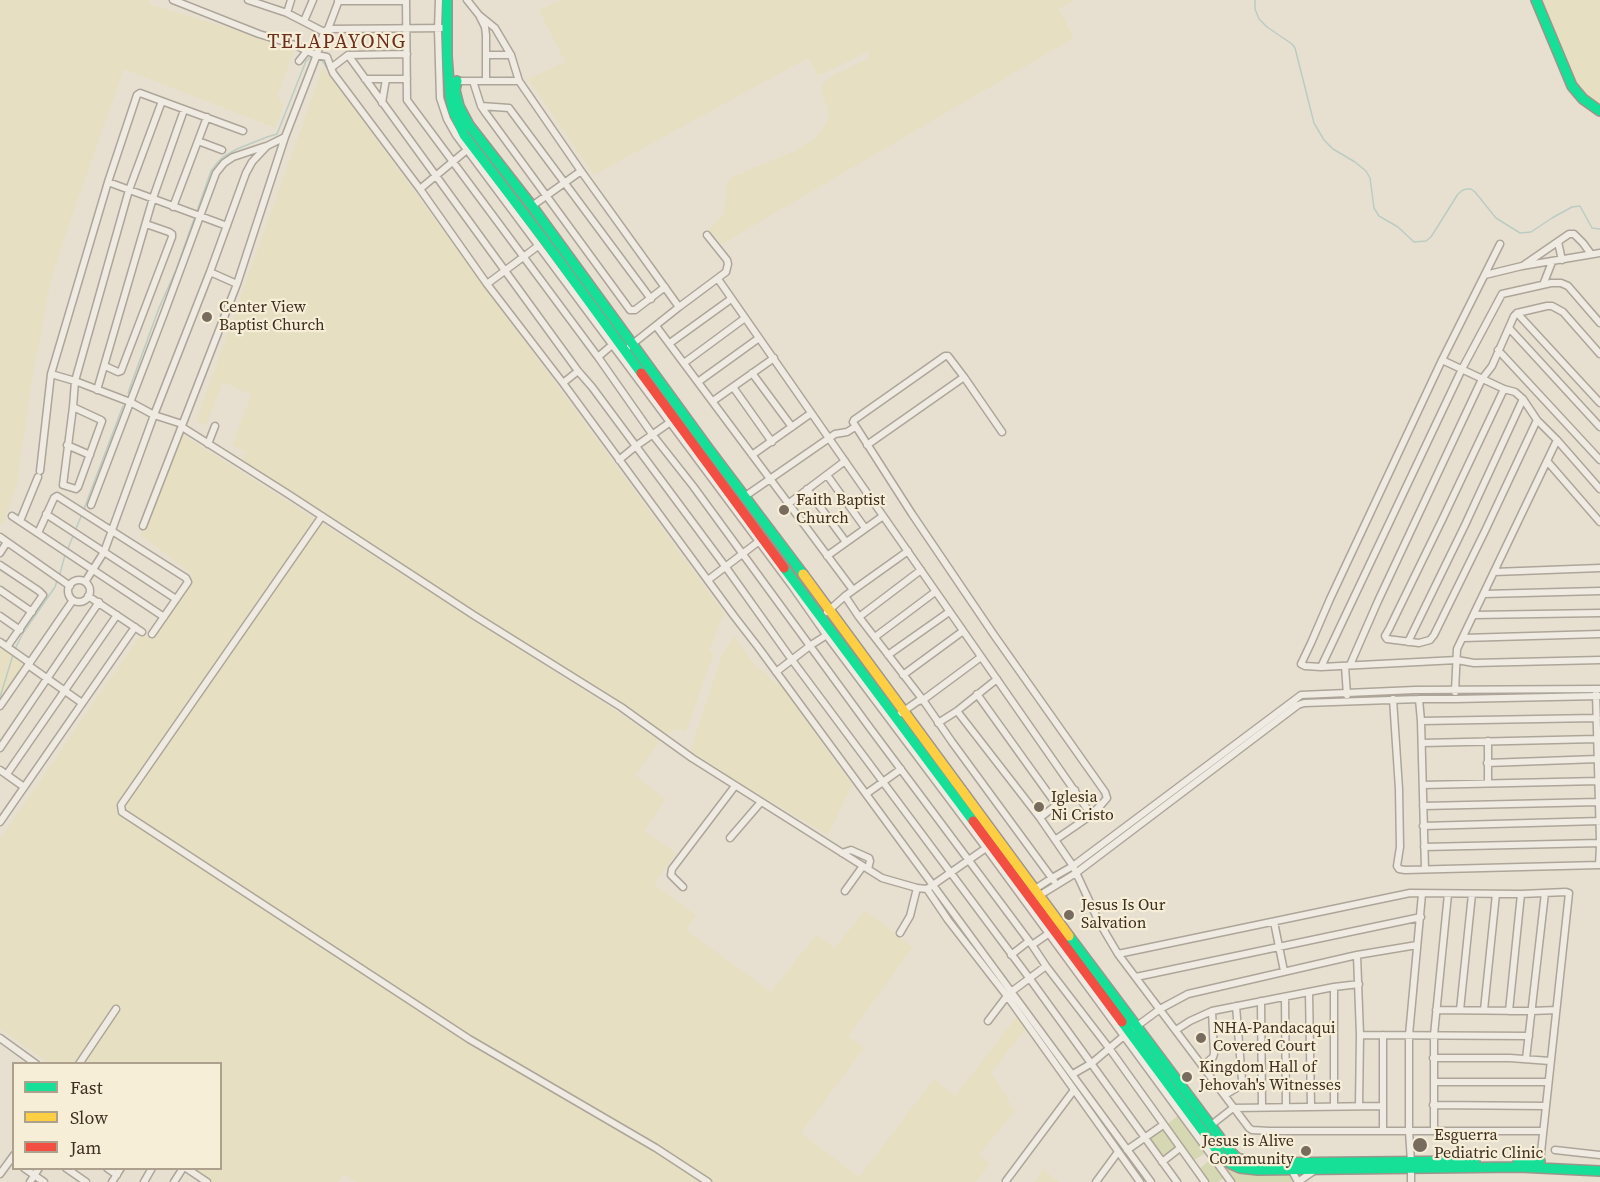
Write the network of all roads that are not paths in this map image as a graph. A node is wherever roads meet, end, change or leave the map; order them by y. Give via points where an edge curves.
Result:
1 (173, 0) edge
2 (248, 0) edge
3 (291, 0) edge
4 (313, 0) edge
5 (438, 0) edge
6 (447, 0) edge
7 (467, 0) edge
8 (1536, 0) edge
9 (339, 1) edge
10 (406, 1) edge
11 (287, 13) junction
12 (479, 15) junction
13 (304, 21) junction
14 (407, 28) junction
15 (442, 29) junction
16 (326, 30) junction
17 (307, 51) junction
18 (407, 54) junction
19 (316, 55) junction
20 (348, 55) junction
21 (486, 55) junction
22 (511, 55) junction
23 (299, 61) dead end
24 (331, 68) junction
25 (365, 79) junction
26 (386, 79) junction
27 (407, 79) junction
28 (453, 81) junction
29 (473, 81) junction
30 (486, 81) junction
31 (519, 81) junction
32 (162, 101) junction
33 (382, 103) junction
34 (481, 106) junction
35 (184, 110) junction
36 (1600, 111) edge
37 (207, 117) junction
38 (243, 131) dead end
39 (285, 137) junction
40 (198, 141) junction
41 (267, 146) junction
42 (468, 149) junction
43 (222, 150) dead end
44 (453, 161) junction
45 (581, 171) junction
46 (436, 176) junction
47 (108, 182) junction
48 (564, 183) junction
49 (420, 189) junction
50 (129, 190) junction
51 (546, 196) junction
52 (153, 198) junction
53 (532, 206) junction
54 (173, 207) junction
55 (200, 216) junction
56 (146, 224) junction
57 (227, 226) junction
58 (707, 235) dead end
59 (1558, 242) junction
60 (1500, 244) dead end
61 (538, 246) junction
62 (1600, 253) edge
63 (1591, 254) junction
64 (524, 257) junction
65 (1562, 260) junction
66 (1552, 262) junction
67 (1522, 266) junction
68 (505, 270) junction
69 (210, 272) junction
70 (1485, 276) junction
71 (718, 279) junction
72 (237, 284) junction
73 (487, 284) junction
74 (1543, 285) junction
75 (665, 287) junction
76 (731, 298) junction
77 (651, 299) junction
78 (679, 307) junction
79 (1517, 313) junction
80 (745, 318) junction
81 (1600, 323) edge
82 (656, 326) junction
83 (1509, 328) junction
84 (759, 338) junction
85 (670, 343) junction
86 (612, 345) junction
87 (629, 347) junction
88 (1498, 350) junction
89 (1600, 354) edge
90 (598, 357) junction
91 (774, 358) junction
92 (1442, 360) junction
93 (684, 363) junction
94 (105, 366) junction
95 (1462, 369) junction
96 (578, 371) junction
97 (752, 373) junction
98 (51, 374) junction
99 (964, 377) junction
100 (1482, 379) junction
101 (75, 381) junction
102 (698, 382) junction
103 (563, 383) junction
104 (733, 387) junction
105 (1504, 389) junction
106 (97, 390) junction
107 (1523, 399) junction
108 (713, 401) junction
109 (130, 403) junction
110 (1600, 403) edge
111 (73, 407) junction
112 (810, 414) junction
113 (154, 415) junction
114 (1537, 420) junction
115 (669, 423) junction
116 (182, 425) junction
117 (216, 426) dead end
118 (792, 427) junction
119 (855, 427) junction
120 (1600, 427) edge
121 (1002, 432) dead end
122 (652, 434) junction
123 (828, 438) junction
124 (1557, 440) junction
125 (772, 442) junction
126 (208, 444) junction
127 (867, 445) junction
128 (67, 446) junction
129 (636, 446) junction
130 (90, 454) junction
131 (752, 455) junction
132 (619, 460) junction
133 (1600, 460) edge
134 (845, 461) junction
135 (1547, 461) junction
136 (827, 475) junction
137 (770, 480) junction
138 (807, 489) junction
139 (1600, 489) edge
140 (745, 497) junction
141 (737, 504) junction
142 (788, 504) junction
143 (91, 505) dead end
144 (46, 514) junction
145 (12, 516) dead end
146 (322, 516) junction
147 (883, 516) junction
148 (20, 521) junction
149 (1600, 522) edge
150 (142, 526) dead end
151 (865, 528) junction
152 (111, 531) junction
153 (38, 533) junction
154 (0, 537) edge
155 (7, 542) junction
156 (758, 542) junction
157 (846, 542) junction
158 (908, 551) junction
159 (104, 552) junction
160 (0, 553) edge
161 (742, 554) junction
162 (827, 556) junction
163 (0, 565) edge
164 (725, 566) junction
165 (1600, 568) edge
166 (93, 570) junction
167 (921, 570) junction
168 (1494, 572) junction
169 (708, 580) junction
170 (85, 582) junction
171 (70, 586) junction
172 (0, 590) edge
173 (853, 590) junction
174 (1600, 591) edge
175 (935, 592) junction
176 (1484, 594) junction
177 (88, 596) junction
178 (845, 596) junction
179 (176, 599) junction
180 (73, 600) junction
181 (99, 603) junction
182 (830, 610) junction
183 (32, 612) junction
184 (950, 612) junction
185 (1600, 612) edge
186 (117, 615) junction
187 (1473, 615) junction
188 (0, 616) edge
189 (164, 617) junction
190 (822, 617) junction
191 (859, 617) junction
192 (135, 627) junction
193 (20, 630) junction
194 (963, 631) junction
195 (142, 632) dead end
196 (830, 633) junction
197 (153, 634) dead end
198 (1600, 634) edge
199 (875, 637) junction
200 (1463, 638) junction
201 (0, 642) edge
202 (1408, 642) junction
203 (811, 645) junction
204 (12, 650) junction
205 (888, 655) junction
206 (981, 657) junction
207 (792, 660) junction
208 (1456, 660) junction
209 (1600, 660) edge
210 (29, 664) junction
211 (1321, 666) junction
212 (1347, 666) junction
213 (776, 672) junction
214 (903, 675) junction
215 (47, 678) junction
216 (997, 679) junction
217 (65, 690) junction
218 (1455, 690) junction
219 (1347, 692) junction
220 (1598, 693) edge
221 (977, 694) junction
222 (1393, 699) junction
223 (1419, 699) junction
224 (1455, 699) junction
225 (923, 700) junction
226 (1347, 700) junction
227 (82, 703) junction
228 (0, 706) edge
229 (957, 711) junction
230 (900, 714) junction
231 (1597, 718) junction
232 (1421, 721) junction
233 (938, 723) junction
234 (1597, 739) junction
235 (1488, 741) junction
236 (1422, 743) junction
237 (1241, 745) junction
238 (0, 748) edge
239 (1598, 759) junction
240 (1487, 763) junction
241 (901, 769) junction
242 (0, 770) edge
243 (6, 774) junction
244 (883, 781) junction
245 (1599, 781) edge
246 (1488, 783) junction
247 (1423, 785) junction
248 (735, 786) junction
249 (24, 787) junction
250 (1075, 790) junction
251 (866, 794) junction
252 (761, 802) junction
253 (1599, 802) edge
254 (1056, 804) junction
255 (1423, 806) junction
256 (1090, 813) junction
257 (1040, 818) junction
258 (1600, 820) edge
259 (0, 822) edge
260 (1423, 826) junction
261 (730, 837) dead end
262 (1055, 840) junction
263 (1600, 843) edge
264 (1424, 847) junction
265 (986, 848) junction
266 (968, 860) junction
267 (866, 867) junction
268 (1074, 869) junction
269 (1425, 869) junction
270 (951, 873) junction
271 (1052, 878) junction
272 (1057, 884) junction
273 (683, 887) dead end
274 (930, 887) junction
275 (917, 888) junction
276 (845, 891) dead end
277 (1545, 893) junction
278 (1422, 894) junction
279 (1449, 894) junction
280 (1472, 894) junction
281 (1496, 894) junction
282 (1521, 894) junction
283 (1034, 895) junction
284 (1421, 916) junction
285 (1274, 922) junction
286 (900, 933) dead end
287 (1048, 934) junction
288 (1031, 943) junction
289 (1417, 945) junction
290 (1279, 946) junction
291 (1118, 954) junction
292 (1011, 955) junction
293 (1357, 955) junction
294 (1046, 966) junction
295 (1284, 971) junction
296 (1136, 977) junction
297 (1030, 979) junction
298 (1359, 984) junction
299 (1334, 987) junction
300 (1309, 993) junction
301 (1009, 994) junction
302 (1285, 998) junction
303 (1261, 1001) junction
304 (1236, 1006) junction
305 (1160, 1009) junction
306 (116, 1010) dead end
307 (1436, 1010) junction
308 (1460, 1010) junction
309 (1484, 1010) junction
310 (1556, 1010) junction
311 (1212, 1011) junction
312 (1509, 1011) junction
313 (1532, 1011) junction
314 (988, 1021) dead end
315 (1176, 1030) junction
316 (1130, 1031) junction
317 (1360, 1035) junction
318 (1383, 1035) junction
319 (1409, 1035) junction
320 (1434, 1035) junction
321 (1530, 1035) junction
322 (0, 1038) edge
323 (1109, 1048) junction
324 (1433, 1058) junction
325 (1526, 1059) junction
326 (1550, 1061) junction
327 (33, 1062) edge
328 (80, 1062) edge
329 (1092, 1063) junction
330 (1203, 1066) junction
331 (1073, 1074) junction
332 (1434, 1082) junction
333 (1548, 1082) junction
334 (1074, 1090) junction
335 (1225, 1095) junction
336 (1433, 1105) junction
337 (1311, 1106) junction
338 (1334, 1106) junction
339 (1359, 1106) junction
340 (1383, 1106) junction
341 (1546, 1106) junction
342 (1262, 1107) junction
343 (1286, 1107) junction
344 (1233, 1108) junction
345 (1163, 1125) junction
346 (1210, 1126) junction
347 (1434, 1130) junction
348 (1383, 1131) junction
349 (1409, 1131) junction
350 (1543, 1131) junction
351 (1145, 1137) junction
352 (1180, 1148) junction
353 (1555, 1149) dead end
354 (1127, 1150) junction
355 (1118, 1152) junction
356 (1600, 1155) edge
357 (12, 1159) edge
358 (1162, 1162) junction
359 (1539, 1164) junction
360 (1411, 1165) junction
361 (1291, 1166) junction
362 (1334, 1166) junction
363 (26, 1170) edge
364 (38, 1170) edge
365 (69, 1170) edge
366 (110, 1170) edge
367 (120, 1170) edge
368 (183, 1170) edge
369 (188, 1170) edge
370 (1315, 1170) junction
371 (1600, 1171) edge
372 (0, 1174) edge
373 (117, 1175) junction
374 (34, 1176) junction
375 (203, 1181) edge
376 (1006, 1181) edge
377 (30, 1182) edge
378 (44, 1182) edge
379 (86, 1182) edge
380 (112, 1182) edge
381 (174, 1182) edge
382 (708, 1182) edge
383 (1096, 1182) edge
384 (1140, 1182) edge
385 (1151, 1182) edge
386 (1177, 1182) edge
387 (1205, 1182) edge
388 (1231, 1182) edge
389 (1298, 1182) edge
390 (1411, 1182) edge

1 - 17 street
2 - 11 street
3 - 11 street
4 - 13 street
5 - 15 street
6 - 15 street
7 - 12 street
8 - 36 street via 1572,86
9 - 10 street
9 - 16 street
10 - 14 street
11 - 13 street
12 - 21 street via 485,27
12 - 22 street via 495,28
13 - 16 street
14 - 15 street
14 - 16 street
14 - 18 street
15 - 28 street
15 - 42 street via 442,107
16 - 19 street
17 - 19 street
17 - 23 street
18 - 20 street
18 - 27 street
19 - 24 street via 327,57
19 - 39 street
20 - 24 street
20 - 25 street
21 - 22 street
21 - 30 street
22 - 31 street
24 - 49 street
25 - 26 street
25 - 33 street
26 - 27 street
26 - 33 street
27 - 44 street via 407,100
28 - 29 street
28 - 53 street via 469,125
28 - 87 street via 453,111 464,135
29 - 30 street
29 - 34 street
30 - 31 street
31 - 45 street
32 - 35 street
32 - 47 street via 136,95
32 - 50 street
33 - 46 street
34 - 48 street via 509,108
34 - 51 street
35 - 37 street
35 - 52 street
37 - 38 street
37 - 40 street
39 - 41 street
39 - 72 street
40 - 43 street
40 - 54 street
41 - 55 street via 233,157 218,169
41 - 57 street via 246,174
42 - 44 street
42 - 61 street
44 - 46 street
44 - 64 street
45 - 48 street
45 - 75 street
46 - 49 street
46 - 68 street
47 - 50 street
47 - 98 street
48 - 51 street
48 - 77 street
49 - 73 street
50 - 52 street
50 - 101 street
51 - 53 street
51 - 77 street via 630,310
52 - 54 street
52 - 56 street
53 - 87 street
54 - 55 street
55 - 57 street
55 - 109 street
56 - 94 street
56 - 94 street via 169,232 172,237 122,371
57 - 69 street
58 - 71 street via 728,262 726,272
59 - 63 street via 1574,234
59 - 65 street
59 - 67 street
60 - 70 street
61 - 64 street
61 - 86 street
62 - 63 street
63 - 65 street
64 - 68 street
64 - 90 street
65 - 66 street
66 - 67 street
66 - 74 street
67 - 70 street
68 - 73 street
68 - 96 street
69 - 72 street
69 - 113 street
70 - 92 street
71 - 76 street
71 - 78 street
72 - 116 street
73 - 103 street
74 - 81 street via 1568,286
74 - 95 street via 1502,294
75 - 77 street
75 - 78 street
76 - 80 street
76 - 85 street
78 - 82 street
79 - 83 street
79 - 89 street via 1552,306 1563,312
79 - 110 street
80 - 84 street
80 - 93 street
82 - 85 street
82 - 87 street
83 - 88 street
83 - 120 street
84 - 91 street
84 - 102 street
85 - 93 street
86 - 90 street
86 - 115 street
87 - 140 street
87 - 141 street
88 - 100 street
88 - 133 street
90 - 122 street
91 - 97 street
91 - 112 street
92 - 95 street
92 - 211 street via 1301,664
93 - 102 street
94 - 106 street
95 - 100 street
95 - 211 street
96 - 103 street
96 - 129 street
97 - 104 street
97 - 118 street
98 - 101 street
98 - 148 street via 39,474
99 - 119 street via 945,356 854,420
99 - 121 street
99 - 127 street
100 - 105 street
100 - 212 street
101 - 106 street
101 - 111 street
102 - 108 street
103 - 132 street
104 - 108 street
104 - 125 street
105 - 107 street
105 - 202 street via 1386,636 1390,641
106 - 109 street
107 - 114 street
107 - 202 street
108 - 131 street
109 - 113 street
109 - 143 street
111 - 128 street
111 - 130 street via 102,421
112 - 118 street
112 - 123 street
113 - 116 street
113 - 152 street
114 - 124 street
114 - 202 street via 1434,635 1426,642
115 - 122 street
115 - 156 street
116 - 126 street
116 - 150 street
117 - 126 street
118 - 125 street
119 - 123 street
119 - 127 street
122 - 129 street
122 - 161 street
123 - 134 street
123 - 137 street
124 - 135 street
124 - 139 street
125 - 131 street
126 - 146 street
127 - 256 street via 1107,795
128 - 130 street
128 - 130 street via 63,485 77,488
129 - 132 street
129 - 164 street
131 - 137 street
132 - 169 street
134 - 136 street
134 - 147 street
135 - 149 street
135 - 168 street
136 - 138 street
136 - 151 street
137 - 140 street
137 - 142 street
138 - 142 street
138 - 157 street
140 - 141 street
140 - 182 street
141 - 190 street
142 - 162 street
144 - 152 street via 57,496
144 - 153 street
144 - 159 street
145 - 148 street
146 - 248 street via 621,707
146 - 382 street via 121,805 122,812 468,1039 657,1148
147 - 151 street
147 - 158 street
148 - 153 street
151 - 157 street
152 - 159 street
152 - 179 street via 186,578 188,582
153 - 166 street
154 - 155 street
155 - 160 street
155 - 171 street
156 - 161 street
156 - 196 street
157 - 162 street
158 - 167 street
158 - 173 street
159 - 166 street
159 - 179 street
161 - 164 street
161 - 203 street
162 - 173 street
163 - 183 street via 42,593
164 - 169 street
164 - 207 street
165 - 168 street
166 - 170 street
166 - 189 street
167 - 175 street
167 - 191 street
168 - 176 street
169 - 213 street
170 - 171 street via 78,580
170 - 177 street
171 - 180 street
172 - 183 street
173 - 178 street
174 - 176 street
175 - 184 street
175 - 199 street
176 - 187 street
177 - 180 street via 82,602
177 - 181 street
178 - 182 street
178 - 191 street
179 - 189 street
180 - 210 street
181 - 186 street
181 - 215 street
182 - 190 street
182 - 230 street
183 - 193 street
184 - 194 street
184 - 205 street
185 - 187 street
186 - 192 street
186 - 217 street
187 - 200 street
188 - 193 street
189 - 197 street
190 - 196 street
191 - 199 street
192 - 195 street
192 - 227 street
193 - 204 street
194 - 206 street
194 - 214 street
196 - 203 street
196 - 230 street
196 - 265 street
198 - 200 street
199 - 205 street
200 - 208 street
201 - 204 street
203 - 207 street
203 - 241 street
204 - 210 street
205 - 214 street
206 - 216 street
206 - 225 street
207 - 213 street
207 - 244 street
208 - 209 street
208 - 212 street
208 - 218 street
210 - 215 street
210 - 228 street
211 - 212 street
212 - 219 street
213 - 251 street
214 - 225 street
215 - 217 street
215 - 238 street
216 - 221 street
216 - 250 street
217 - 227 street
217 - 243 street
218 - 219 street
218 - 220 street
218 - 224 street
219 - 226 street
219 - 237 street via 1301,695
220 - 224 street
220 - 231 street
221 - 229 street
221 - 254 street
222 - 223 street
222 - 226 street
222 - 269 street via 1399,789 1397,866 1405,870
223 - 224 street
223 - 232 street
225 - 230 street
225 - 233 street
226 - 237 street via 1299,705
227 - 249 street
229 - 233 street
229 - 257 street
230 - 283 street
231 - 232 street
231 - 234 street
232 - 236 street
233 - 271 street
234 - 235 street
234 - 239 street
235 - 236 street
235 - 240 street
236 - 247 street
237 - 268 street
239 - 240 street
239 - 245 street
240 - 246 street
241 - 244 street
241 - 266 street
242 - 243 street
243 - 249 street
244 - 251 street
244 - 270 street
245 - 246 street
245 - 253 street
246 - 247 street
247 - 255 street
248 - 252 street
248 - 273 street via 672,869 671,875
249 - 259 street
250 - 254 street
250 - 256 street
251 - 274 street
252 - 261 street
252 - 267 street via 842,853 851,850 868,858
253 - 255 street
253 - 258 street
254 - 257 street
255 - 260 street
256 - 262 street
257 - 262 street
258 - 260 street
258 - 263 street
260 - 264 street
262 - 268 street
263 - 264 street
263 - 269 street via 1599,864
264 - 269 street
265 - 266 street
265 - 287 street
266 - 270 street
266 - 288 street
267 - 275 street via 886,880
267 - 276 street
268 - 271 street
268 - 272 street
268 - 291 street
270 - 274 street
270 - 292 street
271 - 272 street
271 - 283 street
272 - 283 street
274 - 275 street
274 - 301 street
275 - 286 street via 910,916
277 - 282 street
277 - 310 street via 1569,894
277 - 313 street
278 - 279 street
278 - 284 street
278 - 285 street via 1398,895
279 - 280 street
279 - 307 street
280 - 281 street
280 - 308 street
281 - 282 street
281 - 309 street
282 - 312 street
283 - 316 street
284 - 289 street
284 - 290 street
285 - 290 street
285 - 291 street
287 - 288 street
287 - 316 street
288 - 292 street
288 - 294 street
289 - 293 street
289 - 319 street
290 - 295 street
290 - 296 street
291 - 296 street
292 - 297 street
293 - 295 street
293 - 298 street
294 - 297 street
294 - 323 street
295 - 305 street via 1188,994
296 - 305 street
297 - 301 street
297 - 329 street
298 - 299 street
298 - 317 street
299 - 300 street
299 - 338 street
300 - 302 street
300 - 337 street
301 - 314 street
301 - 331 street
301 - 334 street
302 - 303 street
302 - 343 street
303 - 304 street
303 - 342 street
304 - 311 street
304 - 335 street via 1242,1080 1240,1086
305 - 315 street
305 - 316 street
306 - 328 street
307 - 308 street
307 - 320 street
308 - 309 street
309 - 312 street
310 - 313 street
310 - 326 street
311 - 315 street
311 - 330 street via 1214,1054
312 - 313 street
313 - 321 street
315 - 330 street
316 - 323 street
316 - 346 street
316 - 361 street via 1222,1157 1240,1168
316 - 388 street
317 - 318 street
317 - 339 street
318 - 319 street
318 - 340 street
319 - 320 street
319 - 349 street
320 - 321 street
320 - 324 street
321 - 325 street
322 - 327 street
323 - 329 street
323 - 345 street
324 - 325 street
324 - 332 street
325 - 326 street
326 - 333 street
329 - 331 street
329 - 351 street
330 - 335 street
331 - 354 street
332 - 333 street
332 - 336 street
333 - 341 street
334 - 355 street
334 - 376 street
335 - 344 street
336 - 341 street
336 - 347 street
337 - 338 street
337 - 343 street
338 - 339 street
339 - 340 street
340 - 348 street
341 - 350 street
342 - 343 street
342 - 344 street
344 - 346 street
344 - 348 street via 1252,1130
345 - 351 street
345 - 352 street
346 - 361 street via 1237,1158
347 - 349 street
347 - 350 street
348 - 349 street
349 - 360 street
350 - 359 street
351 - 354 street
351 - 358 street
352 - 358 street
352 - 387 street
353 - 356 street
354 - 385 street
355 - 383 street
355 - 384 street
357 - 372 street
358 - 386 street
359 - 360 street
359 - 371 street
360 - 362 street
360 - 390 street
361 - 362 street
361 - 370 street
361 - 389 street
362 - 370 street
363 - 374 street
364 - 374 street
365 - 379 street
366 - 373 street
367 - 373 street
368 - 381 street
369 - 375 street
370 - 389 street
373 - 380 street
374 - 377 street
374 - 378 street

